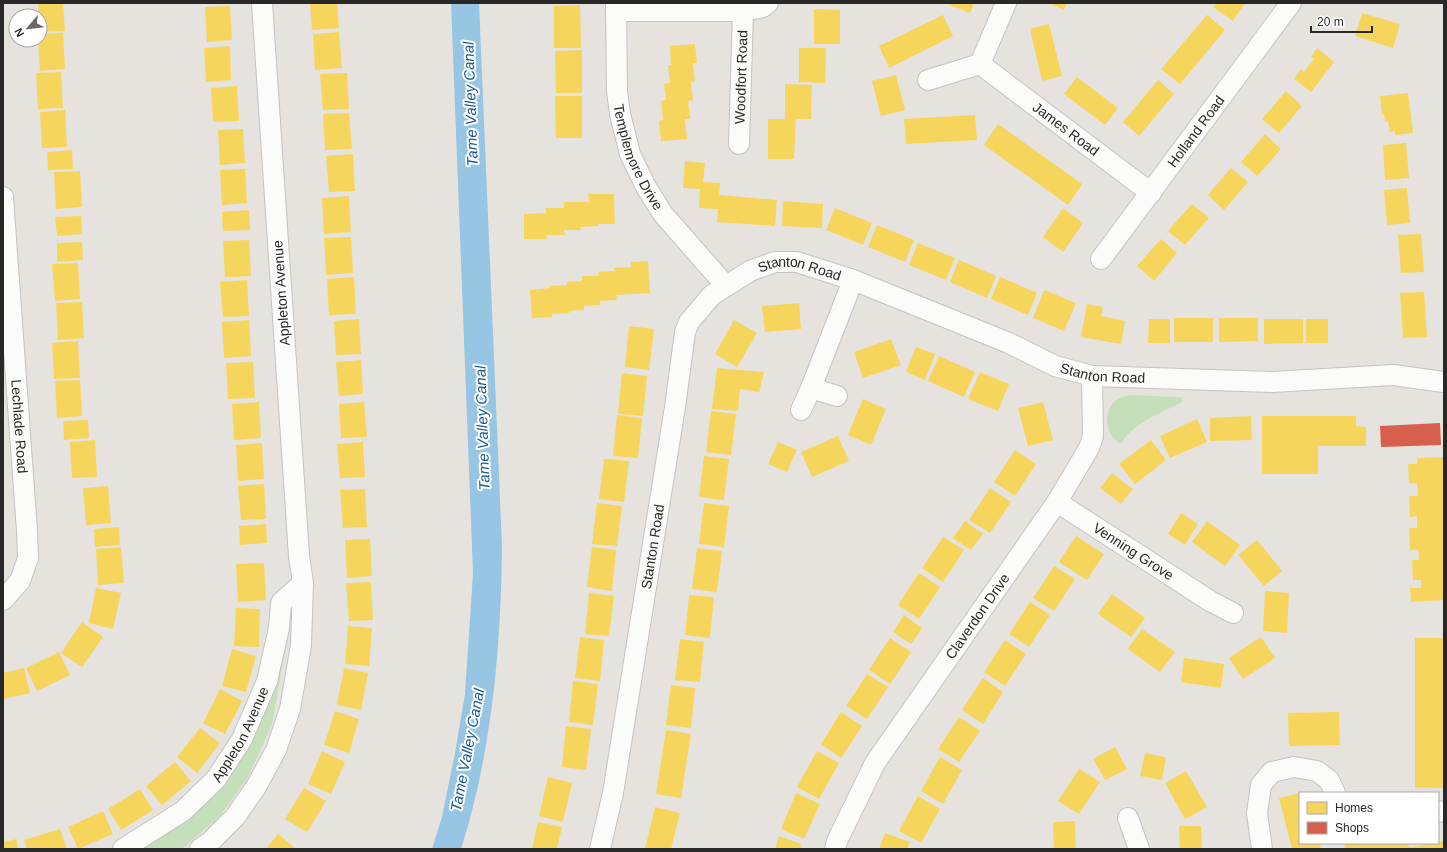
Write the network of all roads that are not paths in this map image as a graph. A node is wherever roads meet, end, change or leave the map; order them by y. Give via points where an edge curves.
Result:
1 (262, 3) edge
2 (768, 3) edge
3 (1006, 3) edge
4 (1291, 3) edge
5 (616, 7) edge
6 (743, 11) junction
7 (980, 64) junction
8 (928, 80) dead end
9 (739, 144) dead end
10 (1152, 193) junction
11 (3, 197) edge
12 (1101, 259) dead end
13 (853, 280) junction
14 (726, 286) junction
15 (1092, 376) junction
16 (1444, 382) edge
17 (811, 388) junction
18 (837, 396) dead end
19 (801, 410) dead end
20 (1056, 502) junction
21 (303, 583) junction
22 (3, 600) edge
23 (1233, 613) dead end
24 (1335, 792) edge
25 (1128, 818) dead end
26 (123, 849) edge
27 (200, 849) edge
28 (600, 849) edge
29 (835, 849) edge
30 (1139, 849) edge
31 (1262, 849) edge

1 - 21 street, Appleton Avenue via 298,556
2 - 6 street, Woodfort Road via 763,7
3 - 7 street
4 - 10 street, Holland Road
5 - 6 street, Woodfort Road
5 - 14 street, Templemore Drive via 617,91 630,154 663,214
6 - 9 street, Woodfort Road
7 - 8 street
7 - 10 street, James Road
10 - 12 street, Holland Road
11 - 22 street, Lechlade Road via 28,558 20,581
13 - 14 street, Stanton Road via 797,262 775,262 750,270
13 - 15 street, Stanton Road via 1009,343 1055,366
13 - 17 street
14 - 28 street, Stanton Road via 701,308 689,322 685,332 616,777
15 - 16 street, Stanton Road via 1272,382 1393,375
15 - 20 street, Claverdon Drive via 1093,436 1089,448
17 - 18 street
17 - 19 street
20 - 23 street, Venning Grove via 1205,608
20 - 29 street, Claverdon Drive via 875,763
21 - 26 street, Appleton Avenue via 281,603 279,628 267,681 242,739 216,779 183,811
21 - 27 street, Appleton Avenue via 301,645 290,709 276,750 256,787 235,817
24 - 31 street via 1329,780 1317,771 1294,767 1272,772 1261,784 1257,813
25 - 30 street

